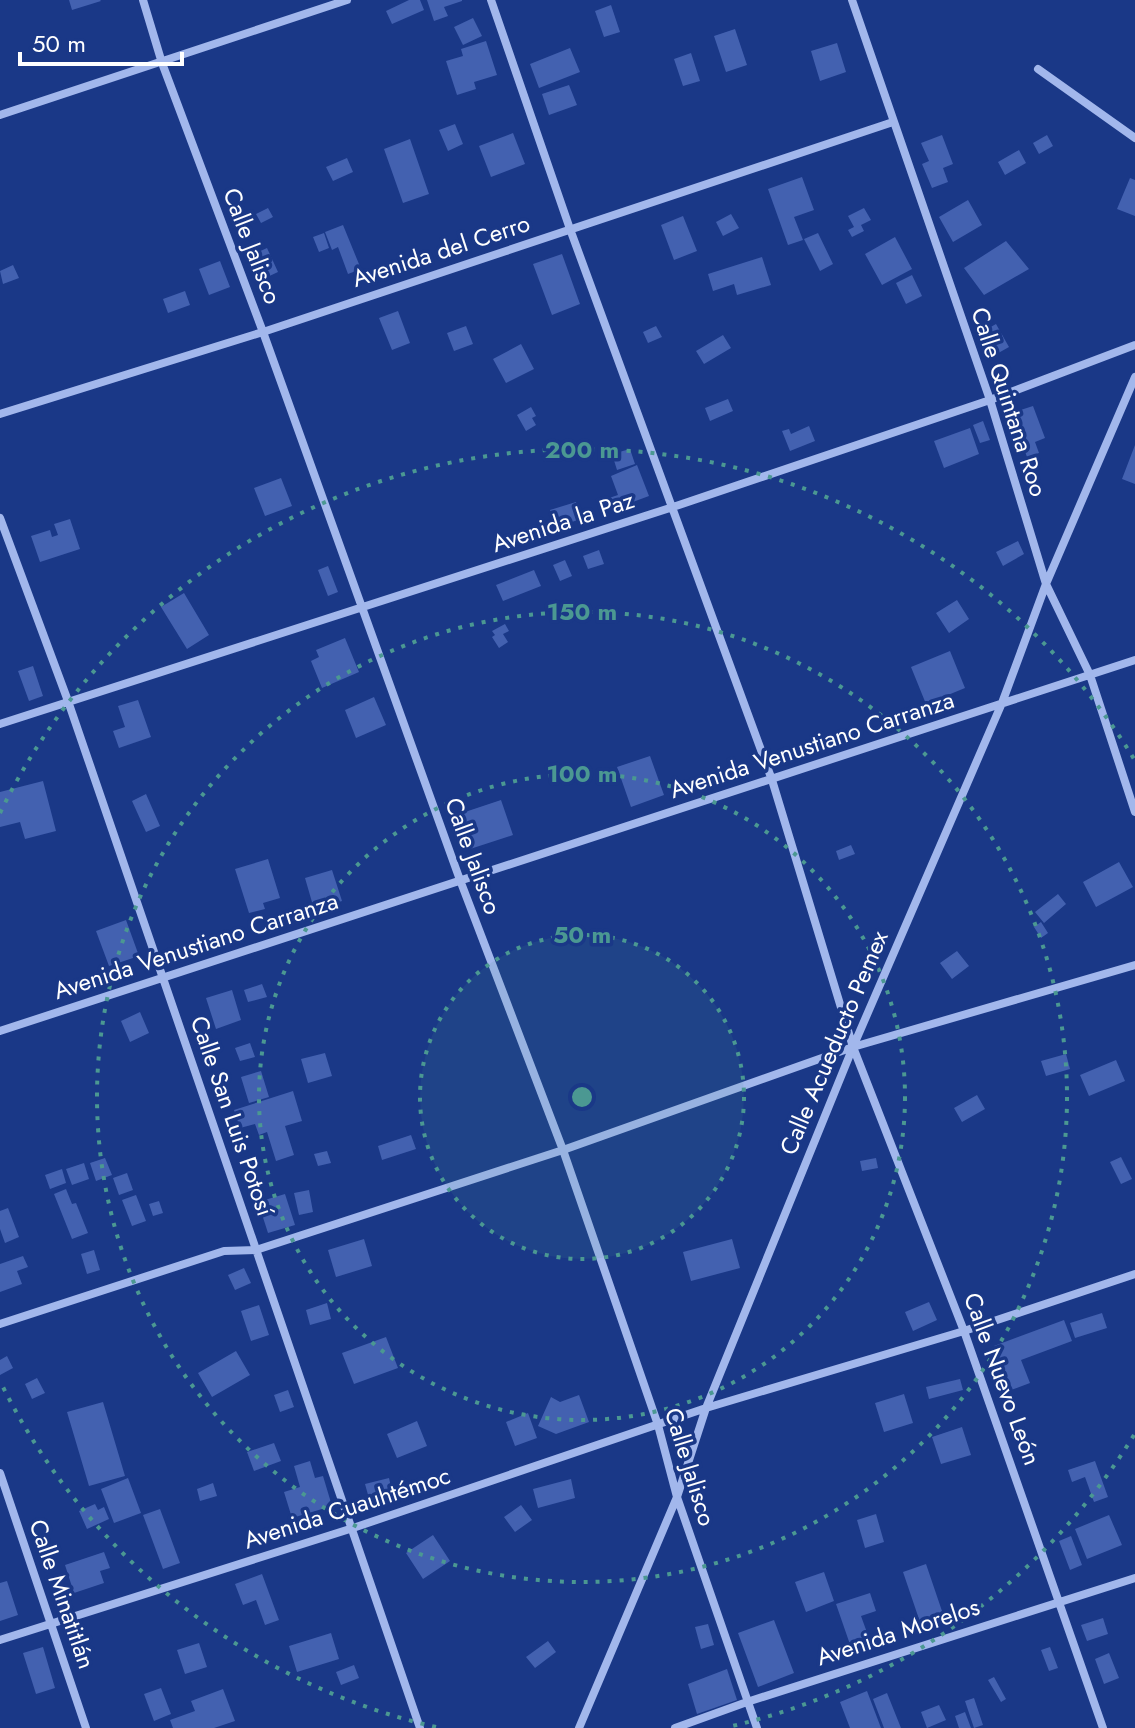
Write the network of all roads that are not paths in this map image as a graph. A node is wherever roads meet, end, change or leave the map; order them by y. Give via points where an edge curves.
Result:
1 (143, 0) edge
2 (347, 0) edge
3 (491, 0) edge
4 (852, 0) edge
5 (162, 63) junction
6 (1038, 69) dead end
7 (0, 115) edge
8 (893, 122) junction
9 (1135, 138) edge
10 (570, 229) junction
11 (263, 332) junction
12 (1135, 345) edge
13 (1135, 377) edge
14 (990, 400) junction
15 (0, 414) edge
16 (673, 507) junction
17 (0, 518) edge
18 (1046, 584) junction
19 (363, 608) junction
20 (1135, 660) edge
21 (1090, 675) junction
22 (68, 701) junction
23 (1002, 703) junction
24 (0, 724) edge
25 (772, 780) junction
26 (1135, 812) edge
27 (460, 880) junction
28 (1135, 965) edge
29 (163, 977) junction
30 (0, 1031) edge
31 (853, 1047) junction
32 (563, 1150) junction
33 (256, 1250) junction
34 (1135, 1274) edge
35 (0, 1324) edge
36 (964, 1331) junction
37 (706, 1408) junction
38 (658, 1425) junction
39 (0, 1473) edge
40 (677, 1497) junction
41 (353, 1528) junction
42 (1135, 1578) edge
43 (1060, 1601) junction
44 (52, 1625) junction
45 (0, 1640) edge
46 (747, 1702) junction
47 (86, 1728) edge
48 (420, 1728) edge
49 (579, 1728) edge
50 (675, 1728) edge
51 (757, 1728) edge
52 (1103, 1728) edge

1 - 5 street, Calle Jalisco
2 - 5 street
3 - 10 street
4 - 8 street, Calle Quintana Roo
5 - 7 street
5 - 11 street, Calle Jalisco
6 - 9 street
8 - 10 street, Avenida del Cerro
8 - 14 street, Calle Quintana Roo
10 - 11 street, Avenida del Cerro
10 - 16 street
11 - 15 street, Avenida del Cerro
11 - 19 street, Calle Jalisco
12 - 14 street, Avenida la Paz
13 - 18 street, Calle Acueducto Pemex
14 - 16 street, Avenida la Paz
14 - 18 street, Calle Quintana Roo
16 - 19 street, Avenida la Paz
16 - 25 street
17 - 22 street, Calle San Luis Potosí
18 - 21 street, Calle Quintana Roo
18 - 23 street, Calle Acueducto Pemex
19 - 22 street, Avenida la Paz
19 - 27 street, Calle Jalisco
20 - 21 street, Avenida Venustiano Carranza
21 - 23 street, Avenida Venustiano Carranza
21 - 26 street, Calle Quintana Roo
22 - 24 street, Avenida la Paz
22 - 29 street, Calle San Luis Potosí
23 - 25 street, Avenida Venustiano Carranza
23 - 31 street, Calle Acueducto Pemex
25 - 27 street, Avenida Venustiano Carranza
25 - 31 street
27 - 29 street, Avenida Venustiano Carranza
27 - 32 street, Calle Jalisco
28 - 31 street
29 - 30 street, Avenida Venustiano Carranza
29 - 33 street, Calle San Luis Potosí
31 - 32 street
31 - 36 street, Calle Nuevo León
31 - 37 street, Calle Acueducto Pemex
32 - 33 street
32 - 38 street, Calle Jalisco
33 - 35 street via 224,1251
33 - 41 street, Calle San Luis Potosí
34 - 36 street, Avenida Cuauhtémoc
36 - 37 street, Avenida Cuauhtémoc
36 - 43 street, Calle Nuevo León
37 - 38 street, Avenida Cuauhtémoc
37 - 40 street, Calle Acueducto Pemex
38 - 40 street, Calle Jalisco
38 - 41 street, Avenida Cuauhtémoc
39 - 44 street, Calle Minatitlán
40 - 46 street, Calle Jalisco
40 - 49 street, Calle Acueducto Pemex
41 - 44 street, Avenida Cuauhtémoc
41 - 48 street, Calle San Luis Potosí
42 - 43 street, Avenida Morelos
43 - 46 street, Avenida Morelos
43 - 52 street, Calle Nuevo León
44 - 45 street, Avenida Cuauhtémoc
44 - 47 street, Calle Minatitlán
46 - 50 street, Avenida Morelos
46 - 51 street, Calle Jalisco

